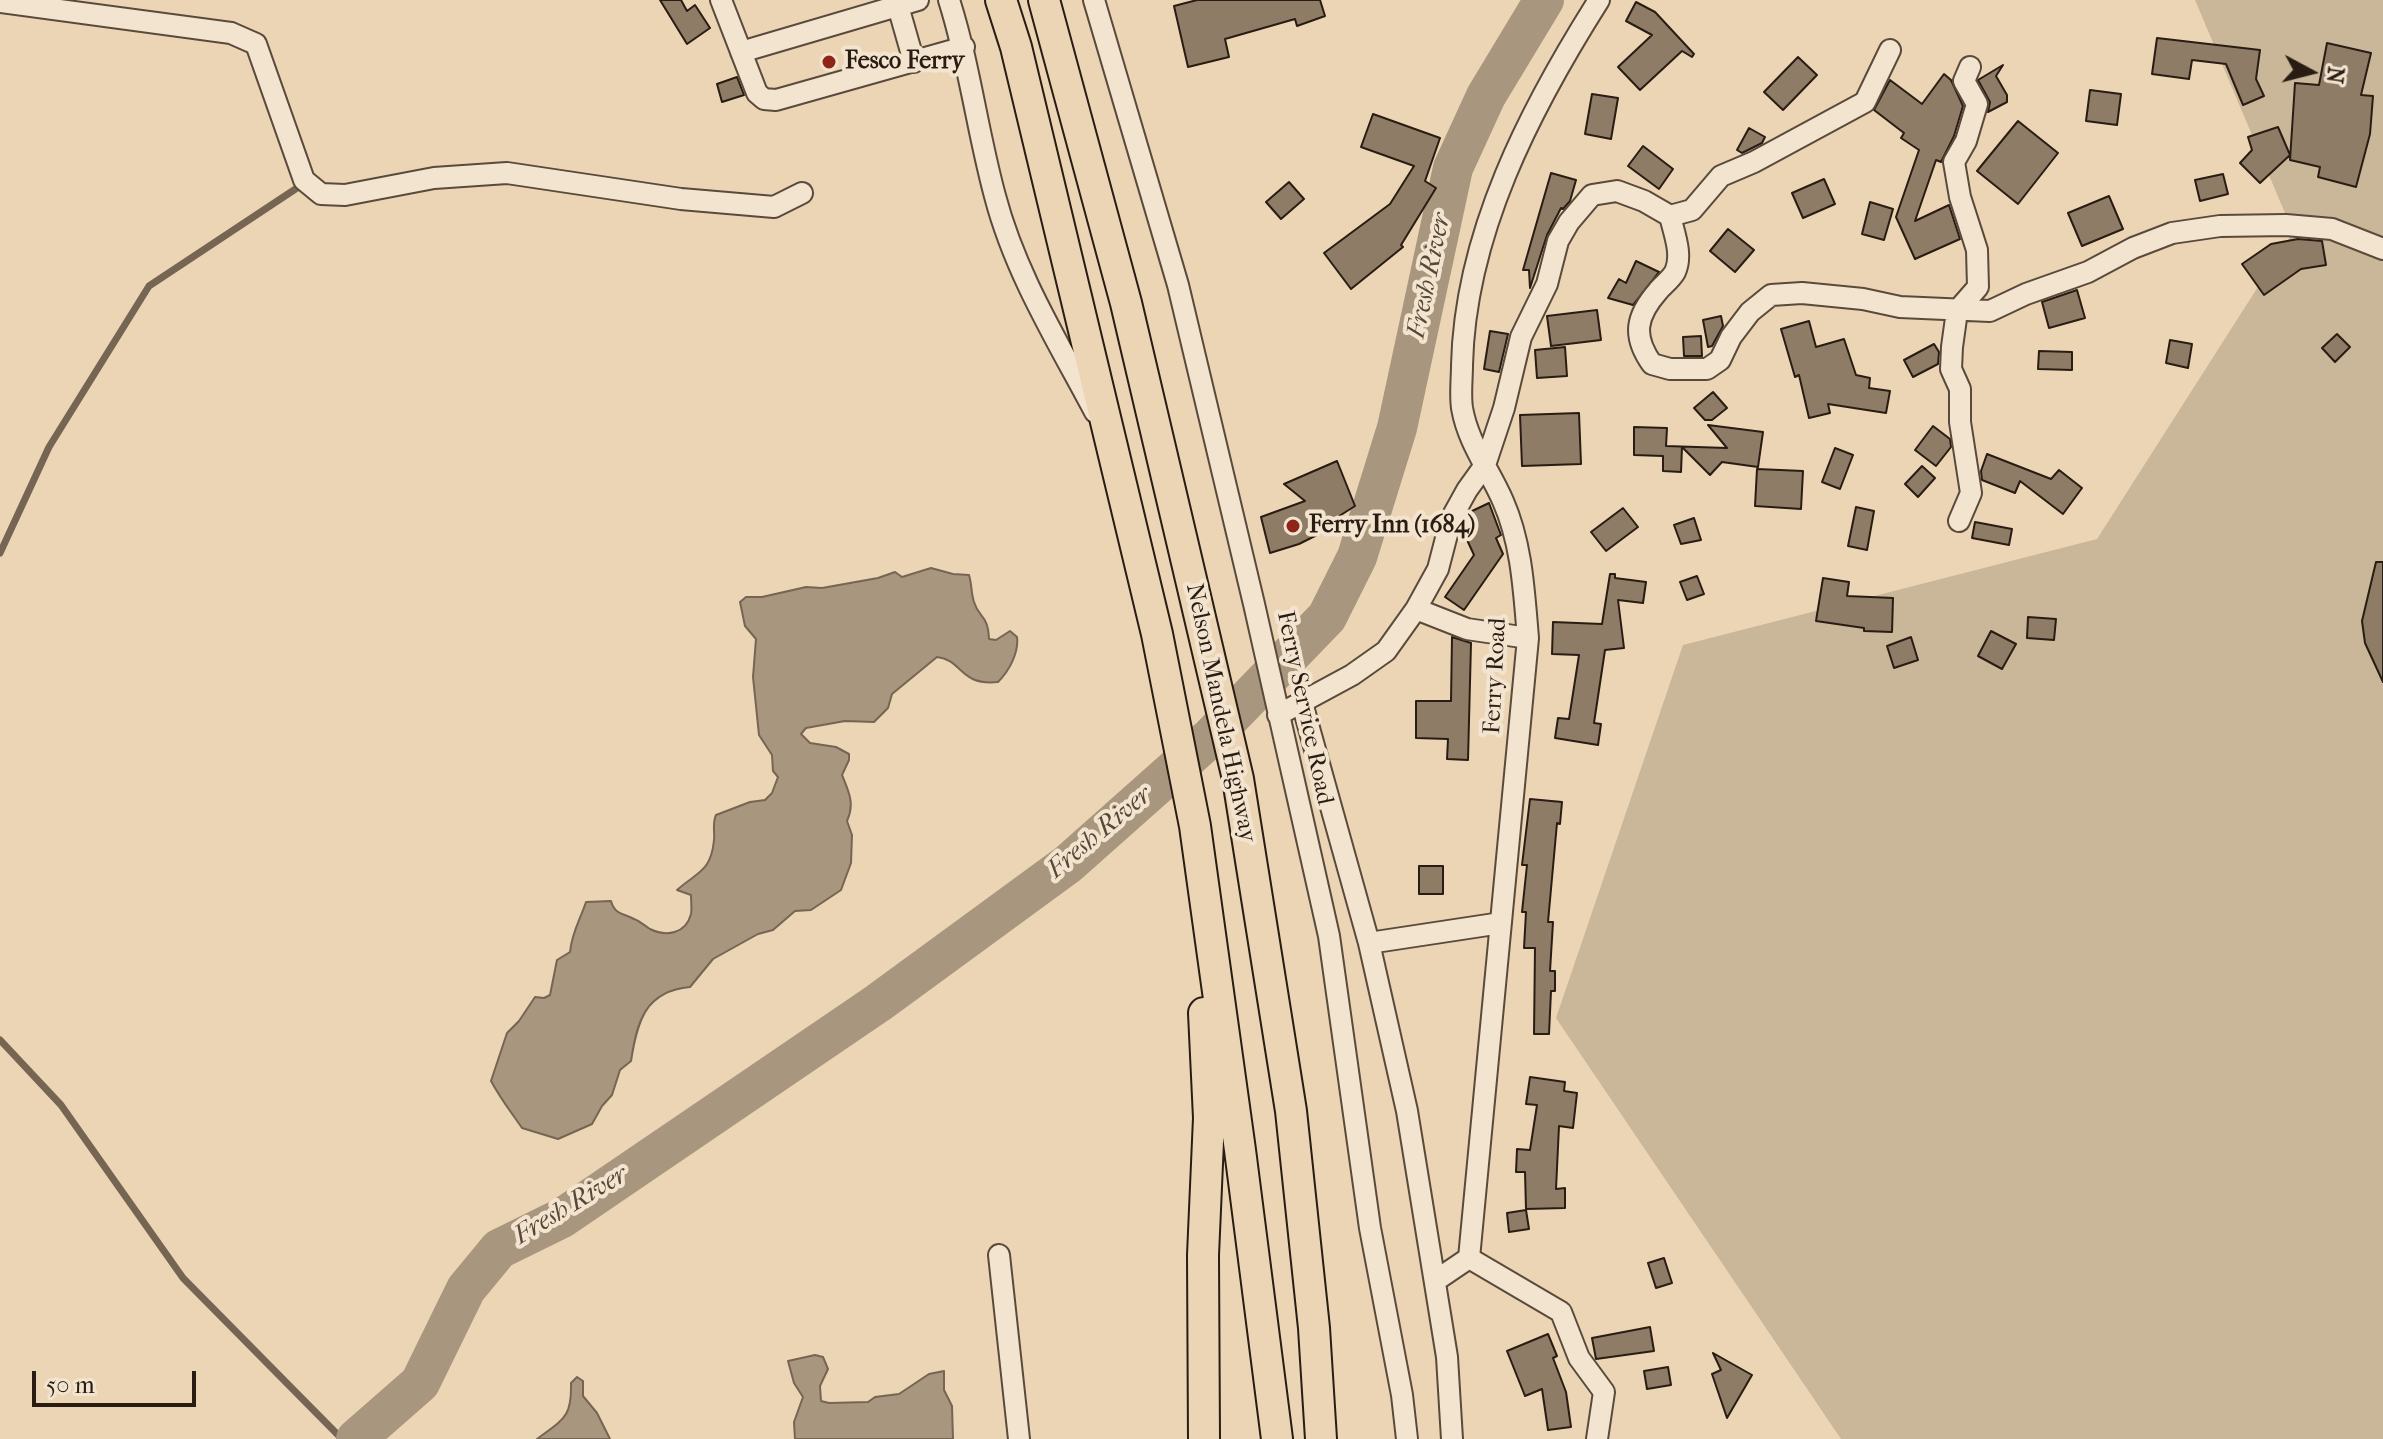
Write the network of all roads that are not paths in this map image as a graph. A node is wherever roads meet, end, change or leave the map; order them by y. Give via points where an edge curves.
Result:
1 (721, 0) edge
2 (918, 0) edge
3 (949, 0) edge
4 (1001, 0) edge
5 (1044, 0) edge
6 (1094, 0) edge
7 (1599, 0) edge
8 (0, 2) edge
9 (898, 6) junction
10 (964, 47) junction
11 (1890, 50) dead end
12 (741, 52) junction
13 (914, 62) junction
14 (1970, 67) dead end
15 (802, 193) dead end
16 (1670, 216) junction
17 (2383, 249) edge
18 (1957, 311) junction
19 (1110, 439) junction
20 (1485, 465) junction
21 (1959, 521) dead end
22 (1416, 609) junction
23 (1528, 638) junction
24 (1302, 703) junction
25 (1278, 715) junction
26 (1203, 884) junction
27 (1501, 923) junction
28 (1369, 943) junction
29 (999, 1255) dead end
30 (1469, 1258) junction
31 (1435, 1281) junction
32 (1019, 1439) edge
33 (1204, 1439) edge
34 (1277, 1439) edge
35 (1321, 1439) edge
36 (1407, 1439) edge
37 (1452, 1439) edge
38 (1597, 1439) edge

1 - 12 street
2 - 9 street
3 - 10 street
4 - 19 highway, Nelson Mandela Highway
5 - 35 highway, Nelson Mandela Highway via 1126,303 1238,779 1291,1111
6 - 25 street, Ferry Service Road via 1178,285
7 - 20 street, Ferry Road via 1558,64 1484,232 1463,325 1461,404 1469,438
8 - 15 street via 231,33 256,44 304,180 321,194 507,173 774,207
9 - 12 street
9 - 13 street
10 - 13 street
10 - 19 street via 995,197 1028,286
11 - 16 street via 1865,102 1721,176 1692,210
12 - 13 street via 757,93 776,100
14 - 18 street via 1964,81 1977,104 1954,162 1977,250 1978,287
16 - 18 street via 1679,253 1675,272 1655,293 1637,337 1652,364 1707,369 1771,295 1802,293
16 - 20 street via 1617,191 1592,195 1569,222 1521,337
17 - 18 street via 2332,229 2242,225 2184,231 1990,311
18 - 21 street via 1951,369 1960,389 1971,493
19 - 26 highway, Nelson Mandela Highway via 1157,634
20 - 22 street via 1451,519 1438,569
20 - 23 street, Ferry Road via 1504,504 1522,564
22 - 23 street via 1467,629
22 - 24 street via 1386,651
23 - 27 street, Ferry Road
24 - 25 street
24 - 28 street
25 - 36 street, Ferry Service Road via 1329,936 1370,1228
26 - 33 highway via 1209,1118
26 - 34 highway, Nelson Mandela Highway
27 - 28 street
27 - 30 street, Ferry Road
28 - 31 street via 1407,1111
29 - 32 street
30 - 31 street
30 - 38 street via 1561,1312 1579,1358 1604,1392
31 - 37 street

